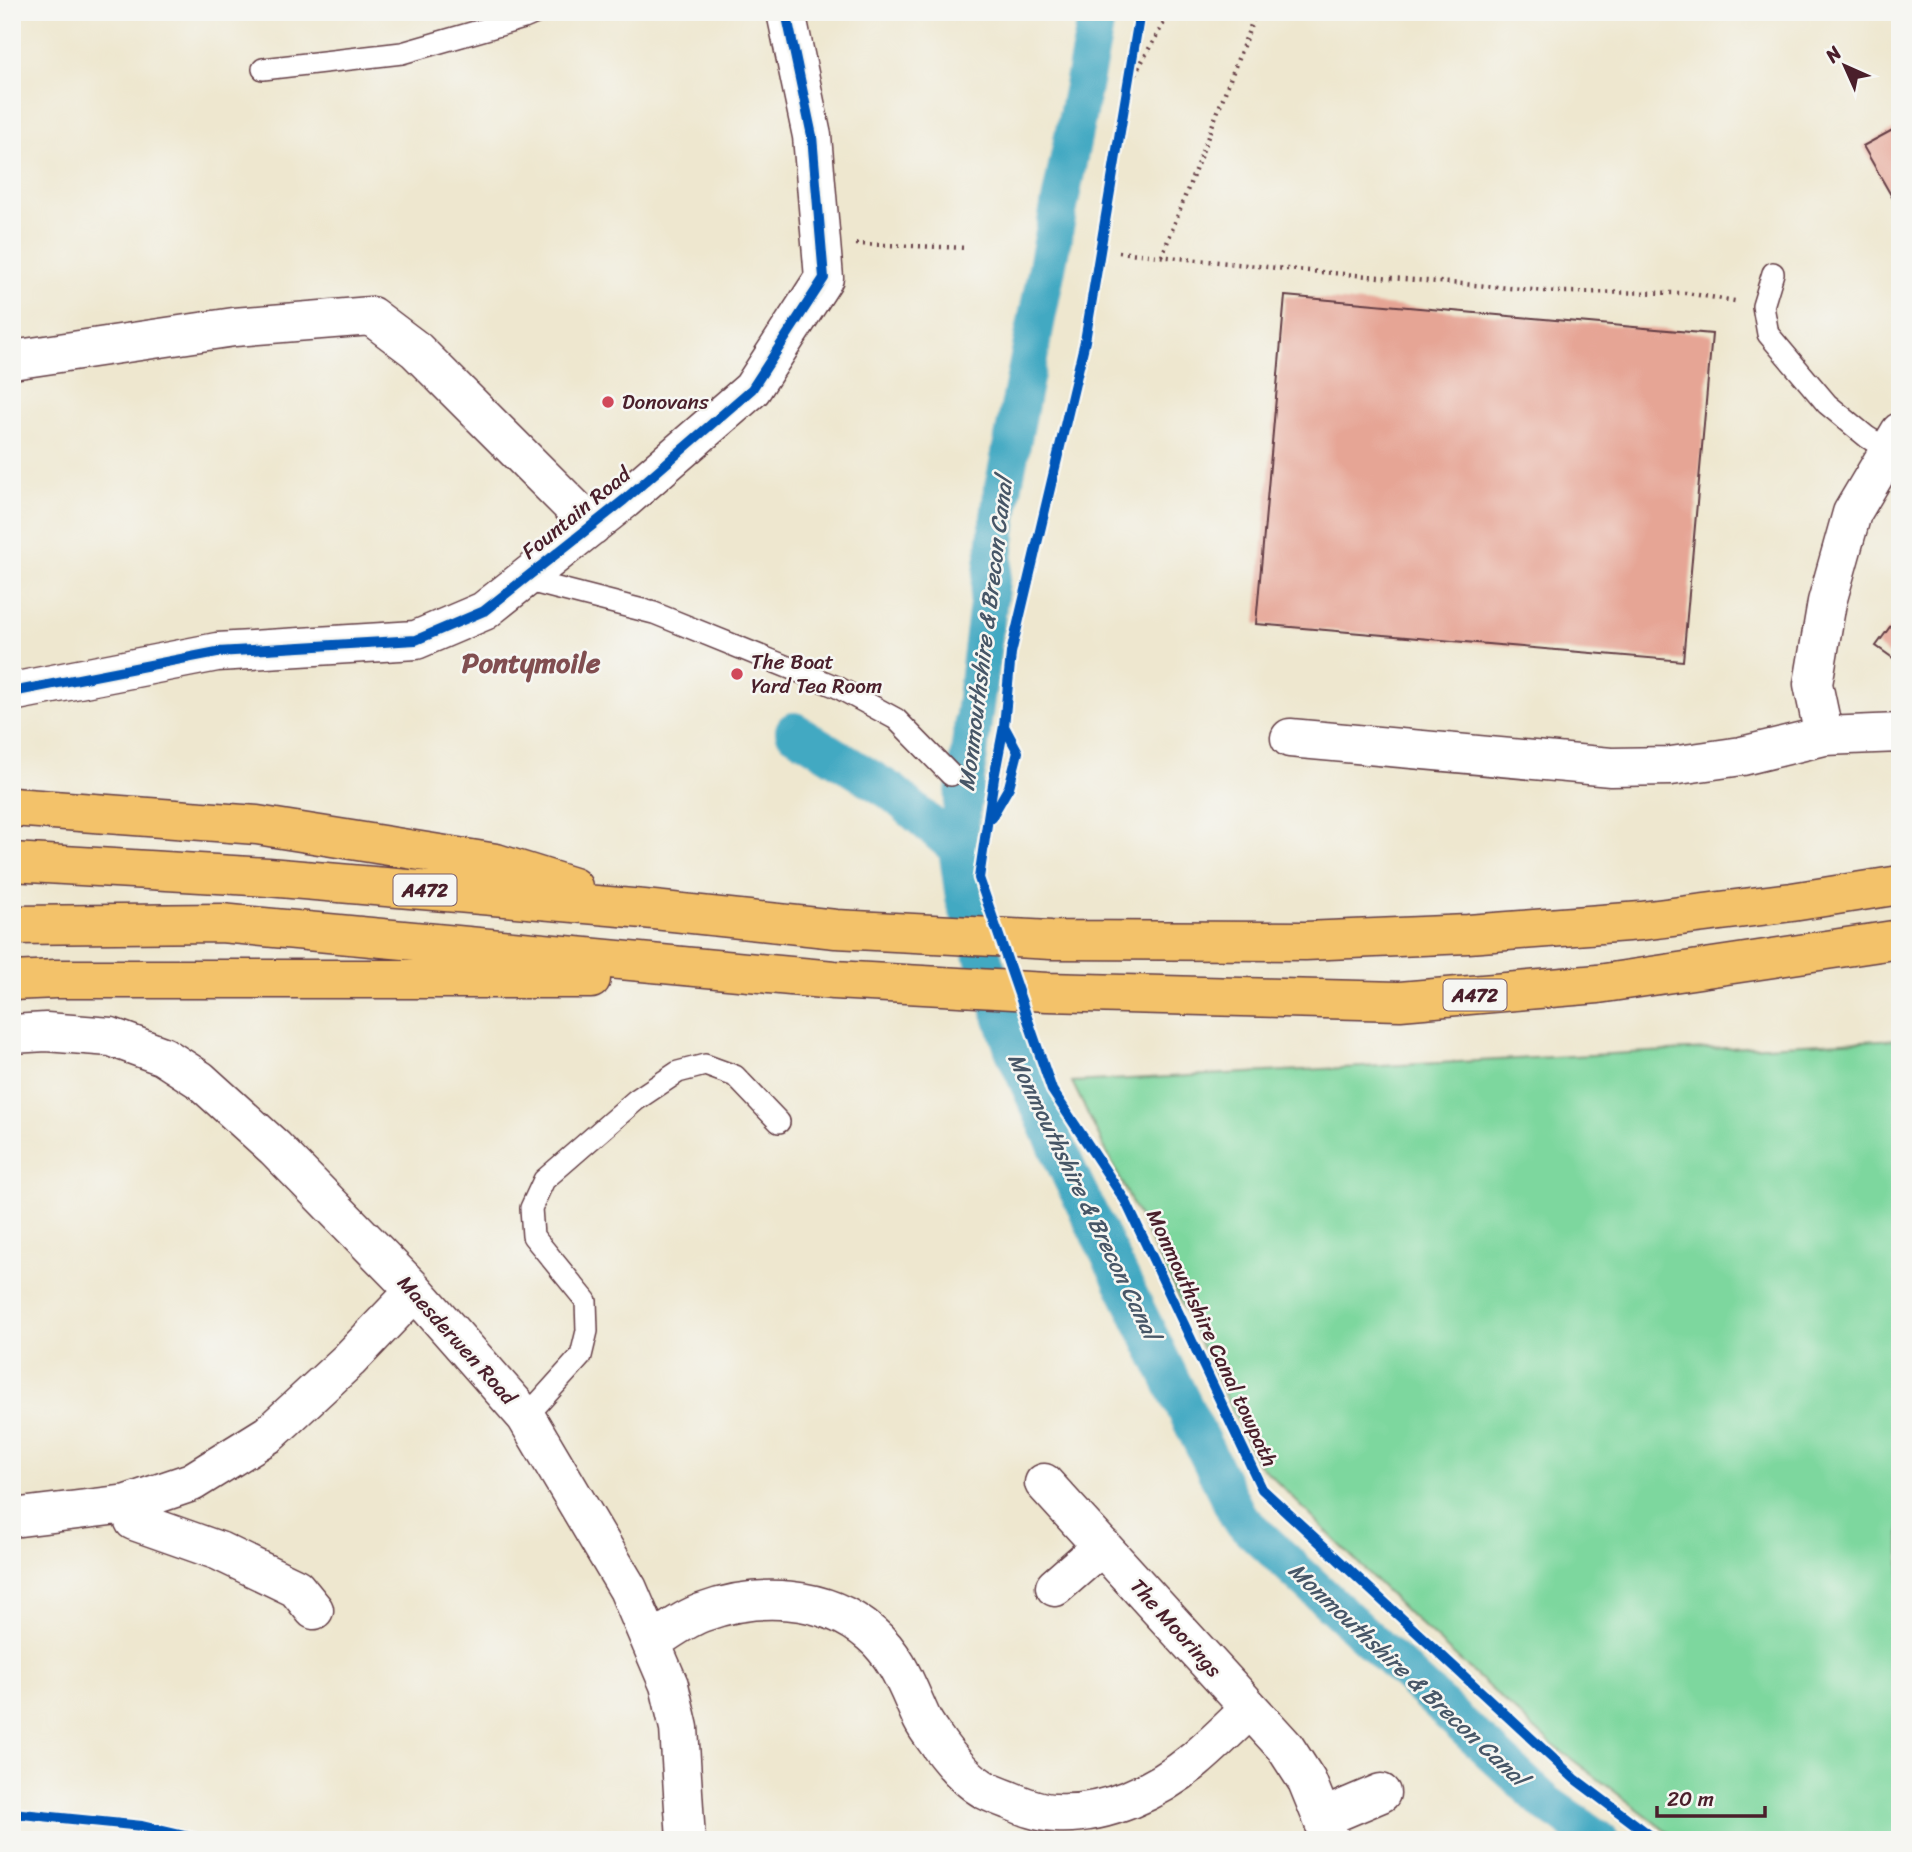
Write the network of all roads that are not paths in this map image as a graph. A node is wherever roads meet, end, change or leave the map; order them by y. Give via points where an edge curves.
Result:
1 (538, 12) edge
2 (786, 12) edge
3 (263, 69) dead end
4 (1773, 273) dead end
5 (12, 360) edge
6 (1894, 441) edge
7 (592, 526) junction
8 (524, 580) junction
9 (12, 692) edge
10 (1900, 733) edge
11 (1824, 736) junction
12 (1290, 738) dead end
13 (951, 775) dead end
14 (12, 807) edge
15 (12, 862) edge
16 (1900, 885) edge
17 (644, 909) junction
18 (12, 925) edge
19 (1900, 939) edge
20 (834, 979) junction
21 (12, 981) edge
22 (12, 1034) edge
23 (779, 1122) dead end
24 (415, 1291) junction
25 (526, 1417) junction
26 (1044, 1483) dead end
27 (127, 1504) junction
28 (12, 1518) edge
29 (1102, 1546) junction
30 (1055, 1587) dead end
31 (314, 1610) dead end
32 (651, 1643) junction
33 (1250, 1709) junction
34 (1381, 1793) dead end
35 (1326, 1829) edge
36 (686, 1840) edge

1 - 3 lane via 402,53
2 - 7 street, Fountain Road via 812,136 824,278 752,389
4 - 6 lane via 1763,306 1768,334 1827,404 1867,437
5 - 7 street via 234,327 371,316 416,350
6 - 11 street via 1852,513 1827,602 1814,684
7 - 8 street, Fountain Road
8 - 9 street, Fountain Road via 484,611 416,640 217,652
8 - 13 lane via 654,613 837,687 896,719
10 - 11 street
11 - 12 street via 1742,756 1671,766 1611,767
14 - 17 main road via 257,825 496,863
15 - 17 main road, A472 via 268,877
16 - 17 main road, A472 via 1641,920 1495,933 1305,941 1051,940 836,929
18 - 20 main road, A472 via 221,923
19 - 20 main road, A472 via 1598,985 1400,1001 1047,992
20 - 21 main road
22 - 24 street, Maesderwen Road via 111,1037 163,1056 200,1080 275,1148
23 - 25 lane via 735,1076 705,1065 678,1072 636,1100 544,1180 531,1208 533,1236 586,1301 587,1331 580,1356
24 - 25 street, Maesderwen Road
24 - 27 street via 269,1434 192,1482
25 - 32 street, Maesderwen Road via 628,1589
26 - 29 street, The Moorings
27 - 28 street
27 - 31 street via 134,1521 219,1551 285,1582
29 - 30 street
29 - 33 street, The Moorings
32 - 33 street via 700,1614 745,1601 807,1603 845,1615 872,1634 897,1663 923,1722 960,1770 984,1790 1054,1814 1124,1803 1158,1786 1195,1760
32 - 36 street, Maesderwen Road via 669,1685 679,1728
33 - 35 street, The Moorings via 1285,1747 1307,1782
34 - 35 street, The Moorings

